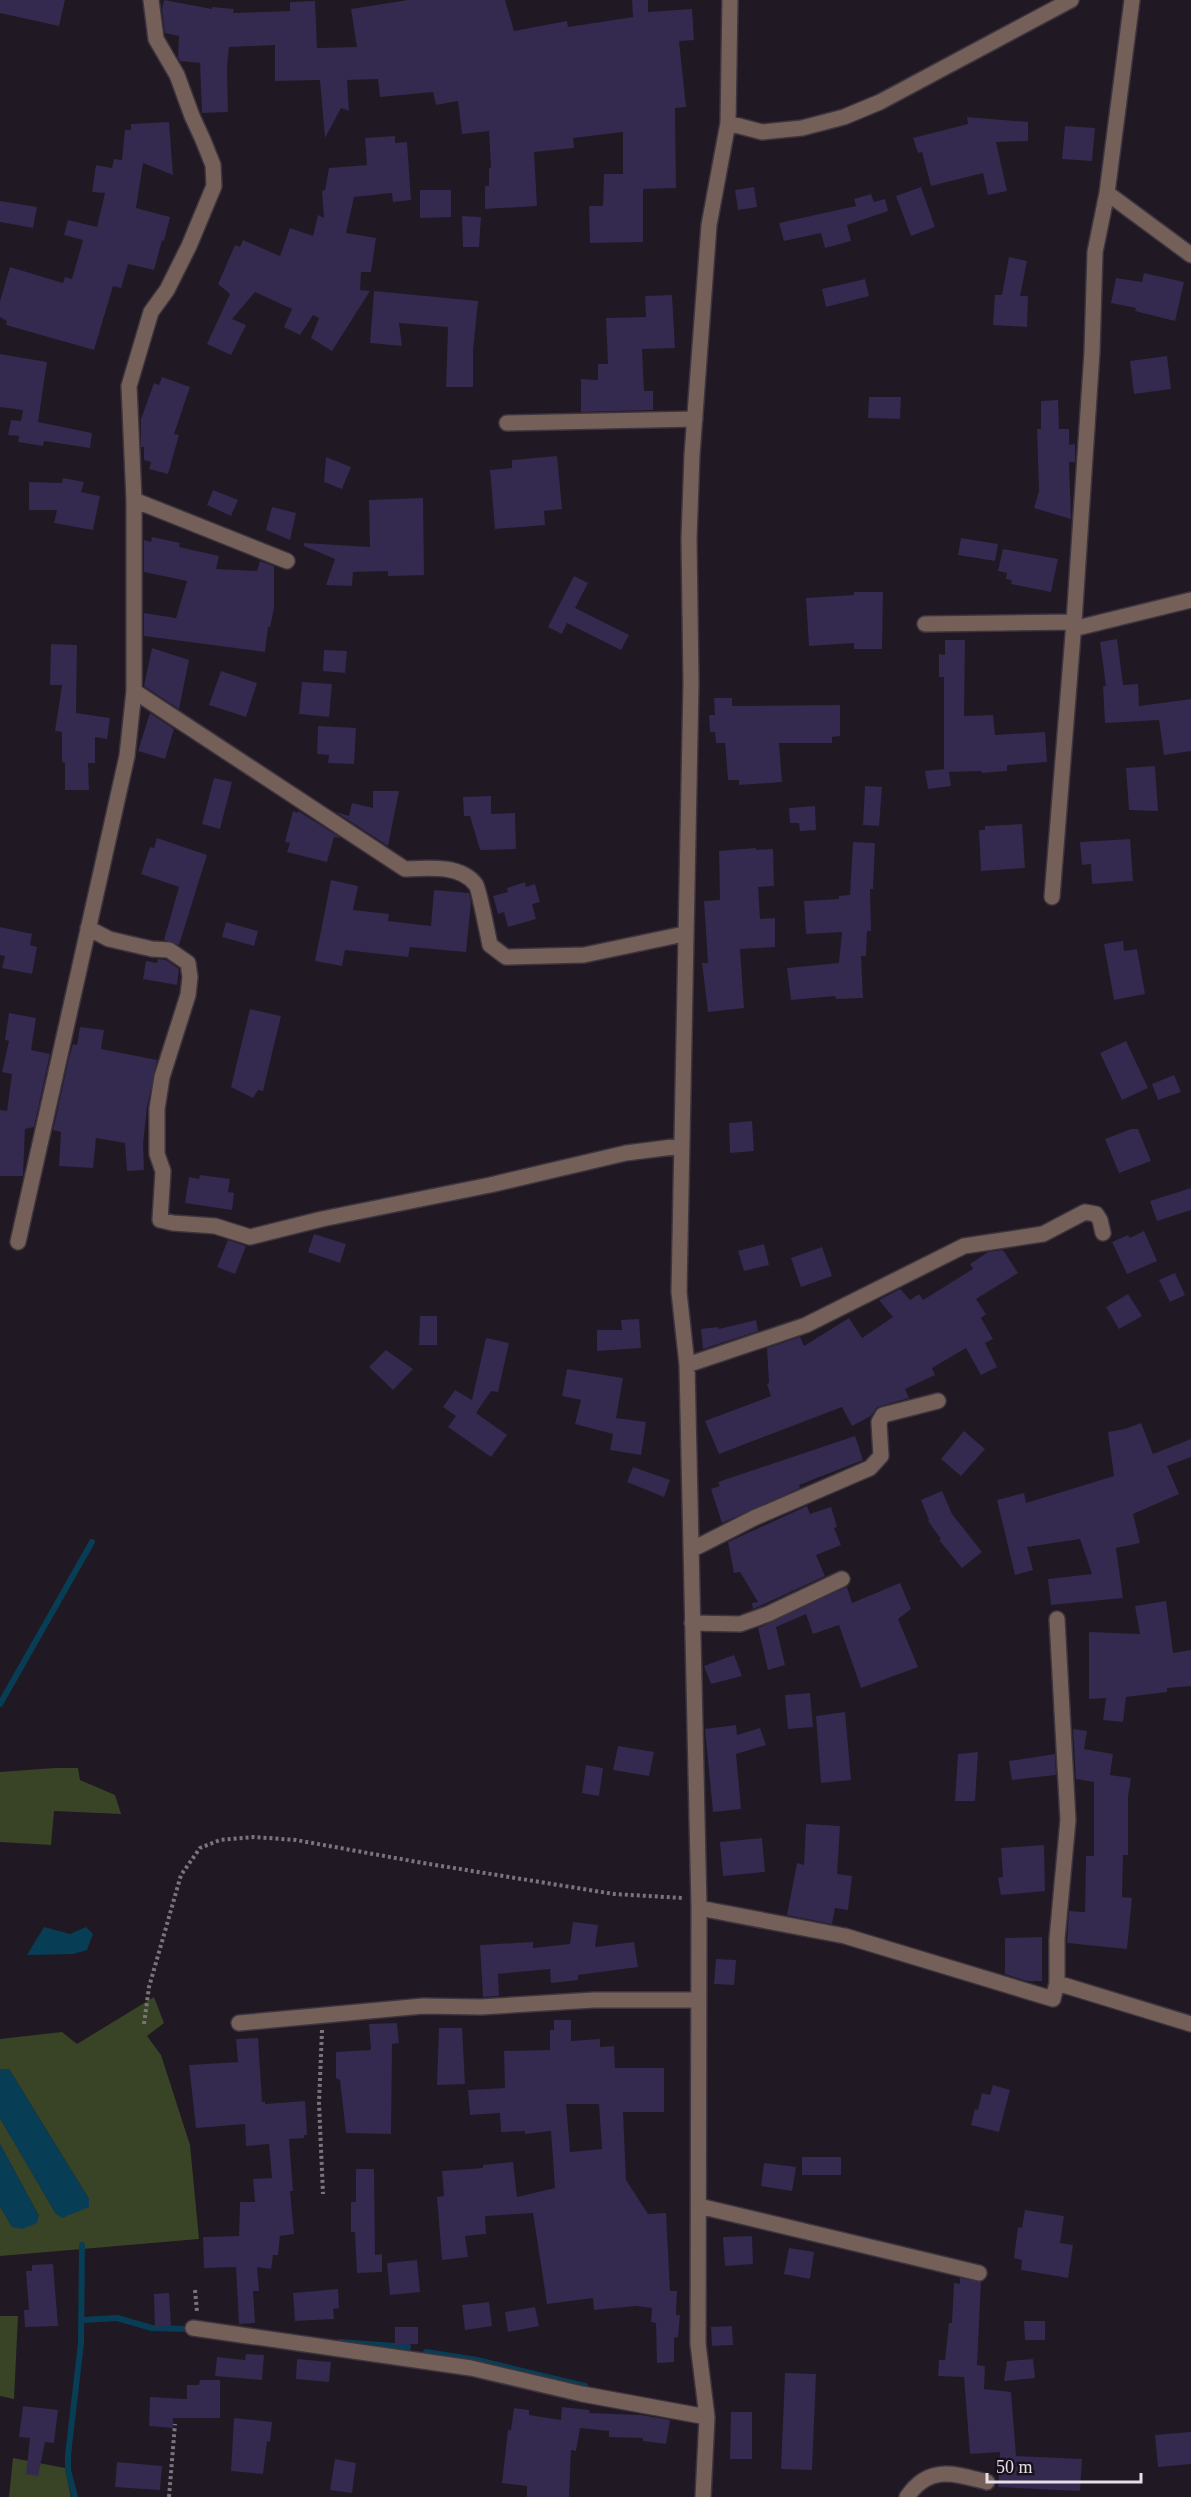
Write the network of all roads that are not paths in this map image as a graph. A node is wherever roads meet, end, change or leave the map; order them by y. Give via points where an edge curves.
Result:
1 (151, 0) edge
2 (730, 0) edge
3 (1071, 0) edge
4 (1132, 0) edge
5 (728, 123) junction
6 (1107, 193) junction
7 (1191, 255) edge
8 (695, 419) junction
9 (507, 423) dead end
10 (134, 500) junction
11 (287, 561) dead end
12 (1191, 600) edge
13 (925, 624) dead end
14 (1074, 626) junction
15 (134, 691) junction
16 (1052, 897) dead end
17 (88, 928) junction
18 (684, 934) junction
19 (681, 1146) junction
20 (1103, 1233) dead end
21 (18, 1242) dead end
22 (687, 1365) junction
23 (938, 1401) dead end
24 (691, 1550) junction
25 (842, 1578) dead end
26 (1057, 1620) dead end
27 (692, 1623) junction
28 (699, 1903) junction
29 (1057, 1983) junction
30 (698, 2000) junction
31 (239, 2023) dead end
32 (1191, 2024) edge
33 (699, 2206) junction
34 (980, 2273) dead end
35 (193, 2328) dead end
36 (707, 2417) junction
37 (987, 2482) dead end
38 (703, 2497) edge
39 (907, 2497) edge

1 - 10 street via 156,39 177,75 213,165 214,186 172,281 151,312 129,386
2 - 5 street
3 - 5 street via 880,102 844,117 802,128 762,132
4 - 6 street
5 - 8 street via 709,225
6 - 7 street
6 - 14 street via 1095,252
8 - 9 street
8 - 18 street via 689,539 691,683
10 - 11 street
10 - 15 street
12 - 14 street
13 - 14 street
14 - 16 street
15 - 17 street via 127,756
15 - 18 street via 405,869 440,867 469,878 478,886 490,945 507,957 584,956
17 - 19 street via 109,939 169,950 188,963 188,995 162,1077 157,1109 157,1154 163,1171 160,1220 215,1226 250,1237 626,1153
17 - 21 street
18 - 19 street
19 - 22 street via 679,1292
20 - 22 street via 1096,1214 1085,1212 1043,1233 964,1246 806,1325
22 - 24 street
23 - 24 street via 883,1415 879,1422 881,1456 870,1467
24 - 27 street
25 - 27 street via 741,1624
26 - 29 street via 1068,1820
27 - 28 street
28 - 29 street via 844,1936 1053,1999
28 - 30 street
29 - 32 street
30 - 31 street via 423,2006
30 - 33 street
33 - 34 street
33 - 36 street via 698,2344
35 - 36 street via 471,2368
36 - 38 street
37 - 39 street via 949,2472 926,2477

